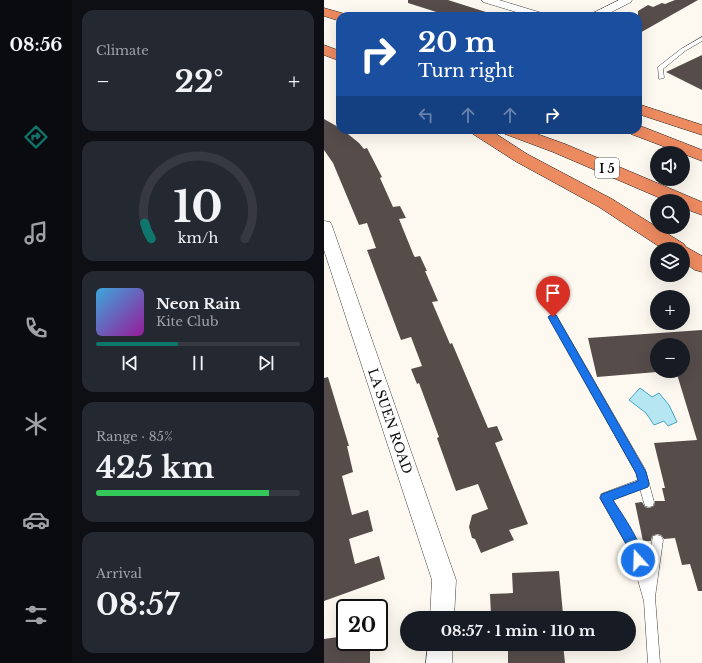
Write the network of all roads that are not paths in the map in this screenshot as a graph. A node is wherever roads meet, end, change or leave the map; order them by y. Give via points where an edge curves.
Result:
1 (487, 0) edge
2 (627, 0) edge
3 (324, 12) edge
4 (528, 12) edge
5 (603, 12) edge
6 (336, 16) edge
7 (702, 39) edge
8 (324, 50) edge
9 (336, 55) edge
10 (661, 78) dead end
11 (642, 110) edge
12 (702, 130) edge
13 (642, 132) edge
14 (484, 134) edge
15 (521, 134) edge
16 (702, 156) edge
17 (702, 209) edge
18 (326, 238) edge
19 (666, 242) edge
20 (690, 257) edge
21 (702, 264) edge
22 (553, 317) dead end
23 (644, 483) junction
24 (649, 502) dead end
25 (656, 540) dead end
26 (650, 601) junction
27 (442, 611) edge
28 (440, 651) edge
29 (439, 663) edge
30 (654, 663) edge

1 - 4 street
2 - 5 street
3 - 6 highway
7 - 10 lane via 660,68
8 - 9 highway
11 - 12 highway
13 - 16 highway
14 - 19 highway via 528,162 596,198
15 - 17 highway, I 5
18 - 27 street, LA SUEN ROAD via 444,580
20 - 21 highway
22 - 23 lane via 641,472
23 - 24 lane
23 - 26 lane via 605,498 634,547
25 - 26 lane
26 - 30 lane
28 - 29 street

